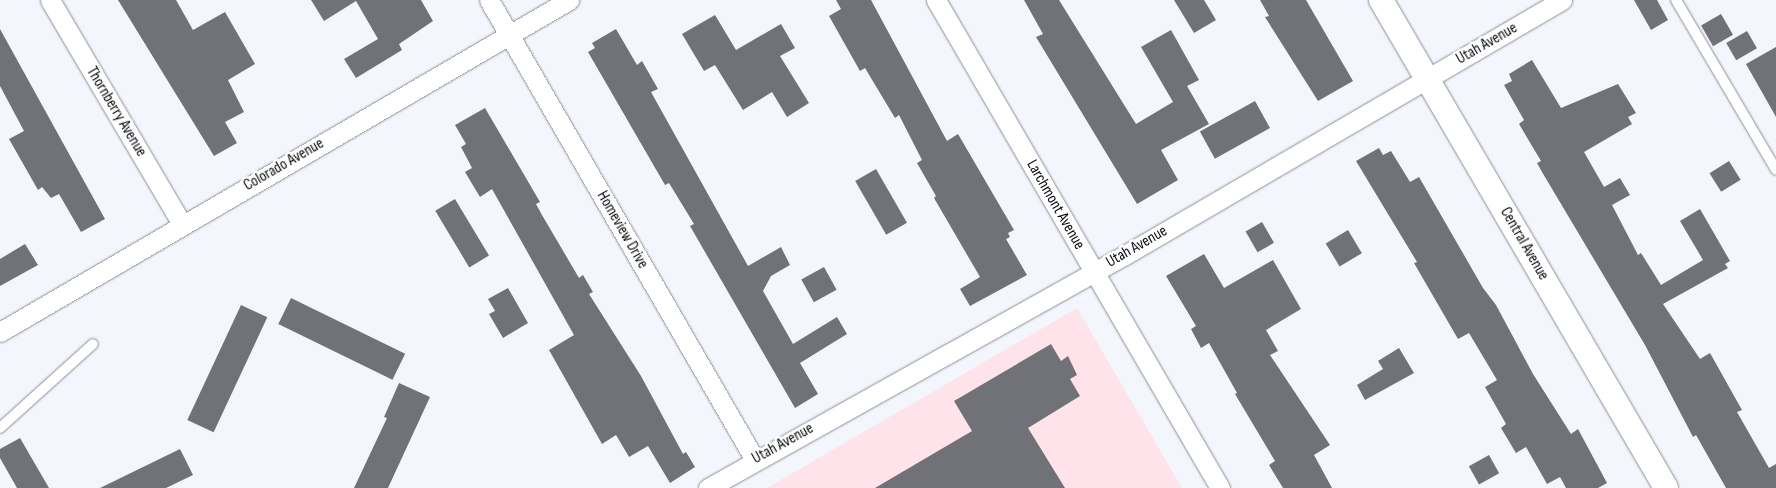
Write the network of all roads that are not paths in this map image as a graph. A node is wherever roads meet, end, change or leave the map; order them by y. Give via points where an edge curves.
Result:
1 (50, 0) edge
2 (489, 0) edge
3 (570, 0) edge
4 (936, 0) edge
5 (1380, 0) edge
6 (1562, 0) edge
7 (1676, 0) edge
8 (510, 35) junction
9 (1426, 79) junction
10 (1776, 170) edge
11 (182, 224) junction
12 (1094, 272) junction
13 (0, 332) edge
14 (93, 344) dead end
15 (0, 428) edge
16 (755, 460) junction
17 (708, 488) edge
18 (1220, 488) edge
19 (1666, 488) edge

1 - 11 street, Thornberry Avenue
2 - 8 street, Homeview Drive
3 - 8 street, Colorado Avenue
4 - 12 street, Larchmont Avenue
5 - 9 street, Central Avenue
6 - 9 street, Utah Avenue
7 - 10 lane
8 - 11 street, Colorado Avenue
8 - 16 street, Homeview Drive
9 - 12 street, Utah Avenue
9 - 19 street, Central Avenue
11 - 13 street, Colorado Avenue
12 - 16 street, Utah Avenue
12 - 18 street, Larchmont Avenue
14 - 15 lane
16 - 17 street, Utah Avenue

